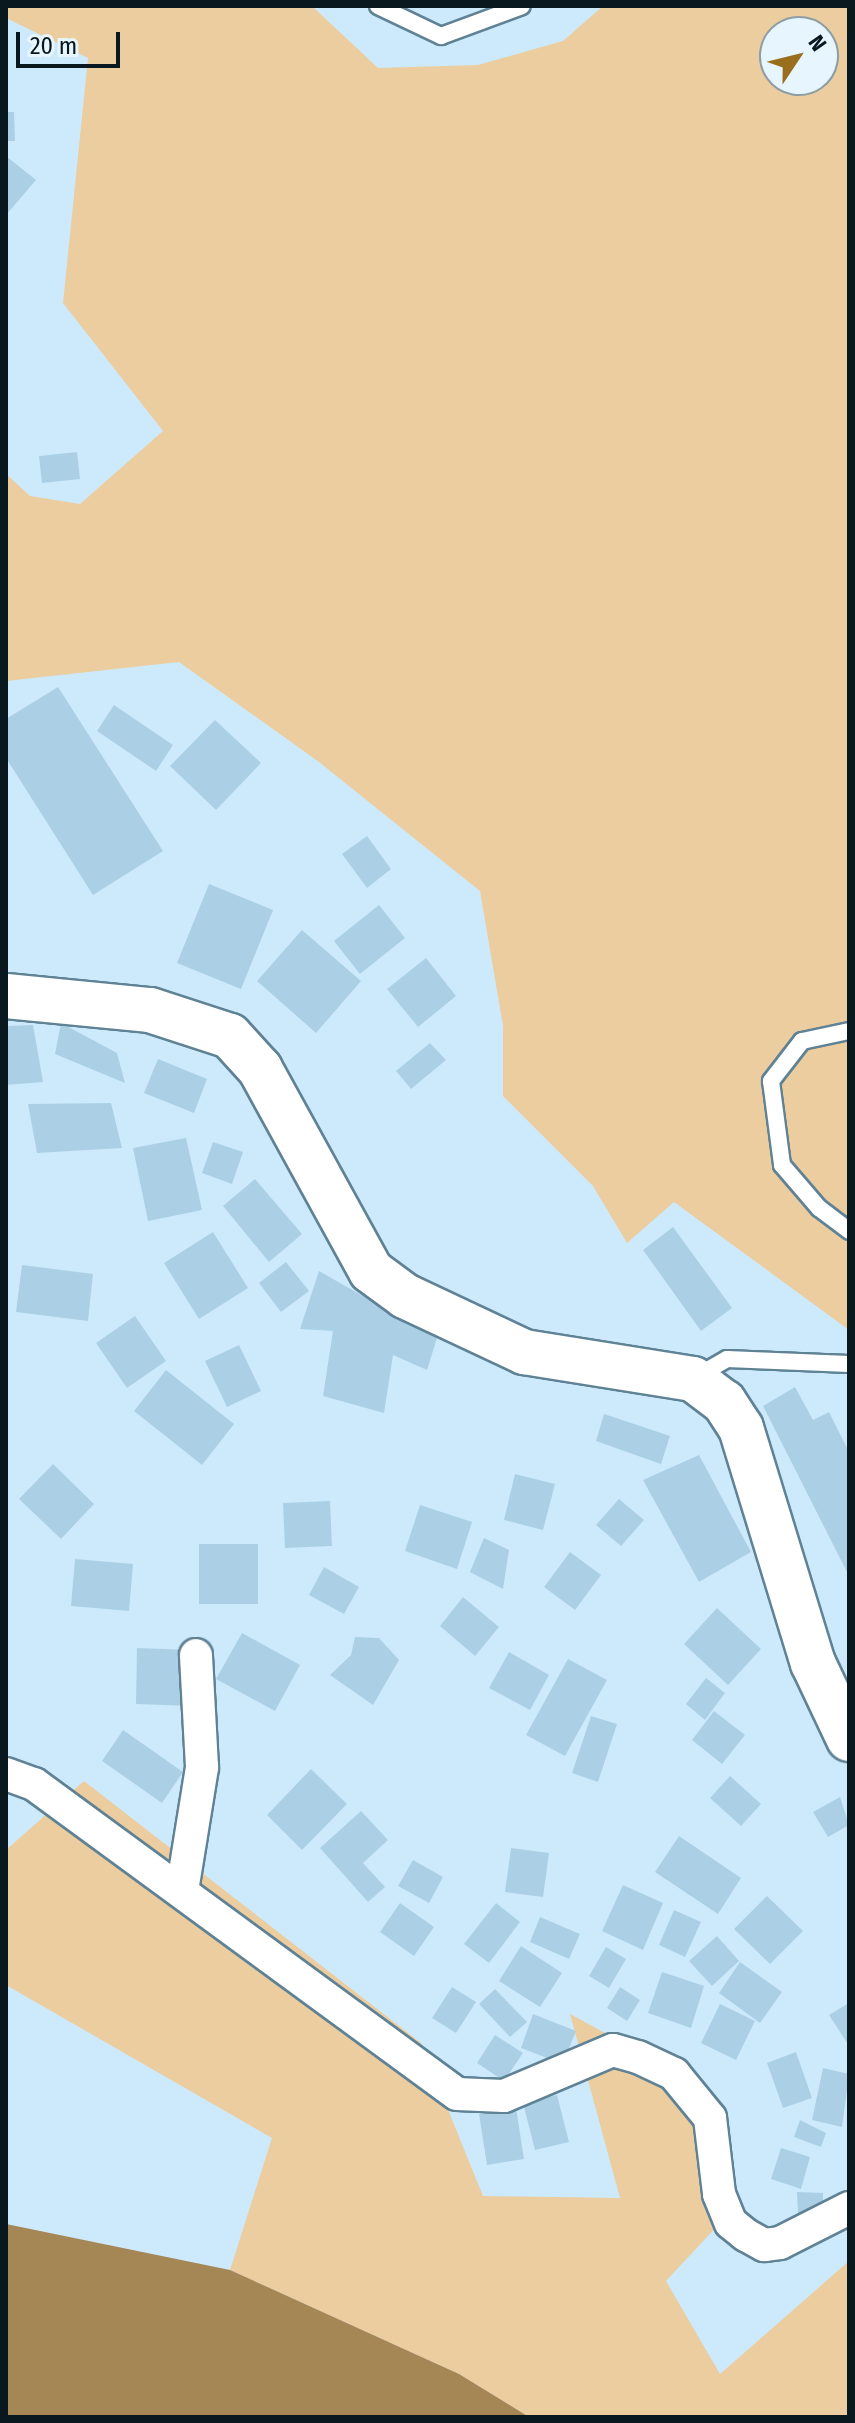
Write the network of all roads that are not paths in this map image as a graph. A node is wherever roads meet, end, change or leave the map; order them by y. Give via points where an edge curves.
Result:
1 (378, 6) edge
2 (522, 6) edge
3 (6, 996) edge
4 (849, 1031) edge
5 (849, 1231) edge
6 (849, 1364) edge
7 (693, 1379) junction
8 (196, 1655) dead end
9 (849, 1739) edge
10 (6, 1774) edge
11 (182, 1891) junction
12 (849, 2208) edge

1 - 2 lane via 441,36
3 - 7 main road via 150,1010 230,1036 260,1069 371,1271 405,1296 524,1352
4 - 5 lane via 802,1041 771,1081 782,1165 819,1208
6 - 7 lane via 727,1359
7 - 9 main road via 724,1402 741,1428 813,1663
8 - 11 street via 202,1767
10 - 11 street via 34,1784
11 - 12 street via 457,2094 504,2096 613,2050 674,2074 710,2118 719,2194 731,2223 764,2245 805,2235

